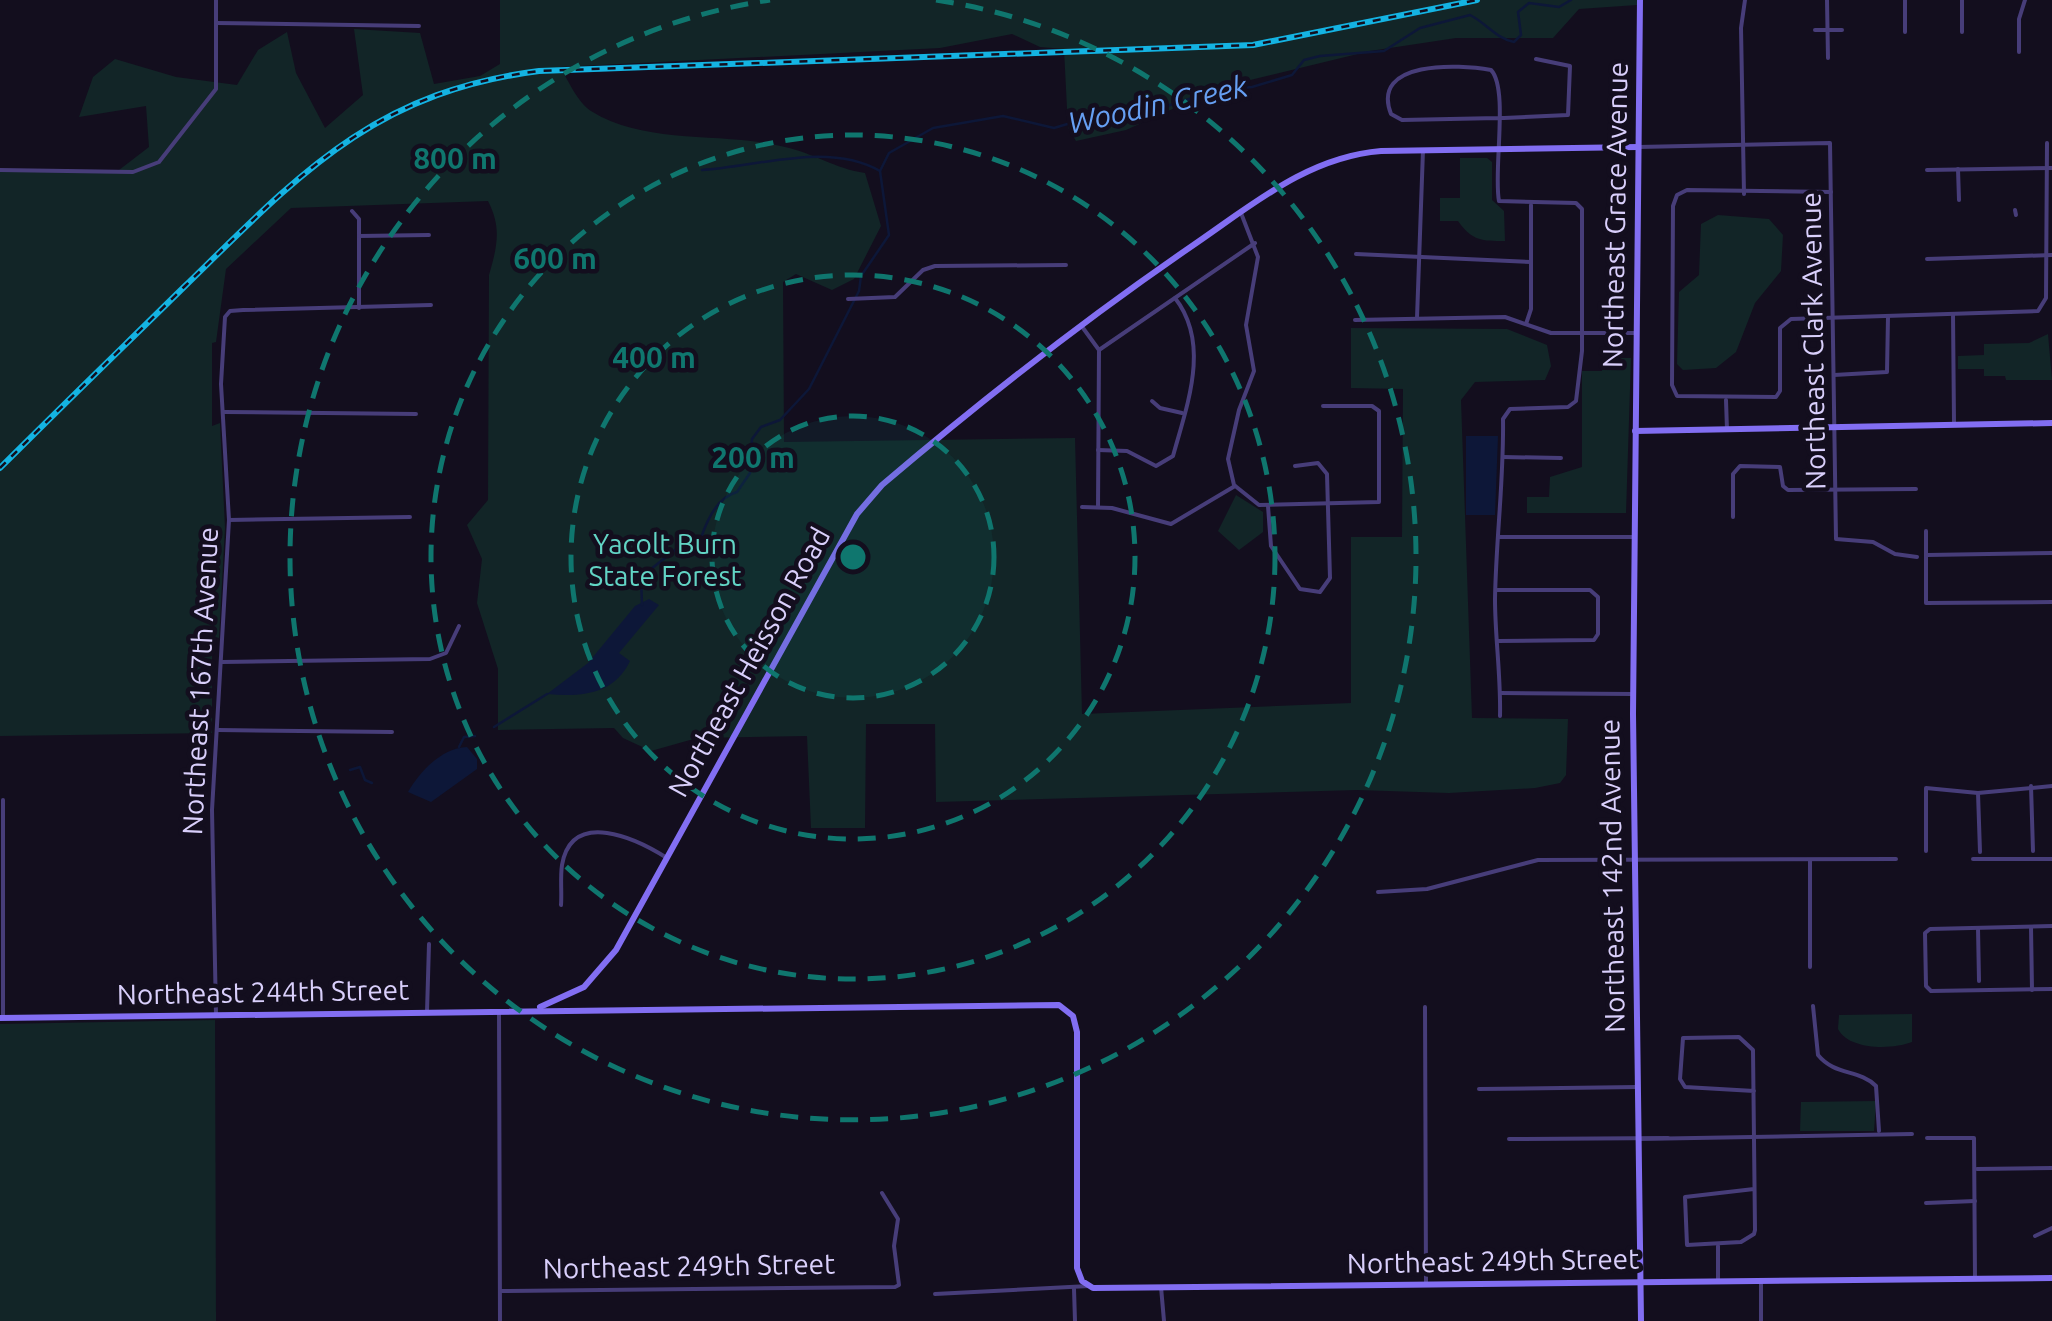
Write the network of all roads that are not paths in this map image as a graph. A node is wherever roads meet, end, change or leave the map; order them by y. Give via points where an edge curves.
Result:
1 (216, 0) edge
2 (1640, 0) edge
3 (1744, 0) edge
4 (1827, 0) edge
5 (1905, 0) edge
6 (1962, 0) edge
7 (2026, 0) edge
8 (216, 23) junction
9 (419, 26) dead end
10 (1814, 30) dead end
11 (1828, 30) junction
12 (1842, 30) dead end
13 (1905, 32) dead end
14 (1962, 32) dead end
15 (2019, 52) dead end
16 (1828, 58) dead end
17 (1536, 59) dead end
18 (1498, 118) junction
19 (1743, 144) junction
20 (2047, 144) dead end
21 (1638, 147) junction
22 (1422, 150) junction
23 (1497, 150) junction
24 (2049, 168) edge
25 (1958, 169) junction
26 (0, 170) edge
27 (1927, 170) dead end
28 (1830, 192) junction
29 (1744, 194) junction
30 (1959, 200) dead end
31 (1531, 204) junction
32 (352, 210) dead end
33 (1240, 214) junction
34 (429, 235) dead end
35 (359, 236) junction
36 (1255, 243) junction
37 (1356, 254) dead end
38 (1420, 255) junction
39 (2049, 256) edge
40 (1926, 259) dead end
41 (1531, 262) junction
42 (1066, 265) dead end
43 (1175, 298) junction
44 (848, 299) dead end
45 (432, 305) dead end
46 (359, 308) junction
47 (1954, 314) junction
48 (1888, 317) junction
49 (1418, 318) junction
50 (1834, 318) junction
51 (1355, 320) dead end
52 (1080, 324) junction
53 (1526, 324) junction
54 (1582, 332) junction
55 (1636, 334) junction
56 (1100, 350) junction
57 (1834, 375) junction
58 (1726, 398) junction
59 (1152, 401) dead end
60 (1323, 406) dead end
61 (224, 412) junction
62 (1182, 413) junction
63 (416, 414) dead end
64 (1954, 422) junction
65 (2052, 424) edge
66 (1835, 429) junction
67 (1727, 430) junction
68 (1635, 431) junction
69 (1098, 450) junction
70 (1504, 457) junction
71 (1561, 458) dead end
72 (1295, 466) dead end
73 (1235, 486) junction
74 (1916, 488) dead end
75 (1836, 489) junction
76 (1329, 505) junction
77 (1268, 506) junction
78 (1082, 507) dead end
79 (1098, 507) junction
80 (410, 517) dead end
81 (1734, 517) dead end
82 (228, 520) junction
83 (1926, 530) dead end
84 (1498, 537) junction
85 (1634, 537) junction
86 (2052, 553) edge
87 (1926, 555) junction
88 (1917, 556) dead end
89 (1496, 590) junction
90 (2052, 602) edge
91 (459, 626) dead end
92 (1498, 641) junction
93 (222, 662) junction
94 (1500, 692) junction
95 (1633, 694) junction
96 (1500, 716) dead end
97 (218, 730) junction
98 (392, 732) dead end
99 (2032, 786) junction
100 (2052, 786) edge
101 (1978, 792) junction
102 (4, 800) dead end
103 (1926, 851) dead end
104 (2033, 851) dead end
105 (1980, 852) dead end
106 (666, 858) junction
107 (1896, 859) dead end
108 (2052, 859) edge
109 (1634, 860) junction
110 (1810, 860) junction
111 (1972, 860) dead end
112 (1378, 892) dead end
113 (562, 904) dead end
114 (2052, 926) edge
115 (2031, 927) junction
116 (1978, 928) junction
117 (429, 944) dead end
118 (1810, 967) dead end
119 (1979, 981) dead end
120 (2032, 990) junction
121 (2052, 990) edge
122 (568, 997) junction
123 (1813, 1006) dead end
124 (1424, 1007) dead end
125 (583, 1010) junction
126 (524, 1011) junction
127 (427, 1012) junction
128 (499, 1012) junction
129 (216, 1015) junction
130 (1, 1018) edge
131 (1637, 1087) junction
132 (1479, 1088) dead end
133 (1754, 1091) junction
134 (1880, 1133) junction
135 (1912, 1134) dead end
136 (1754, 1135) junction
137 (1509, 1138) dead end
138 (1638, 1138) junction
139 (1927, 1138) dead end
140 (2052, 1168) edge
141 (1974, 1170) junction
142 (1754, 1189) junction
143 (882, 1193) dead end
144 (1926, 1202) dead end
145 (1975, 1202) junction
146 (2052, 1228) edge
147 (2035, 1236) dead end
148 (1718, 1245) junction
149 (1975, 1278) junction
150 (2052, 1278) edge
151 (1760, 1281) junction
152 (1640, 1282) junction
153 (1718, 1282) junction
154 (1426, 1284) junction
155 (1089, 1286) junction
156 (1074, 1288) junction
157 (1161, 1288) junction
158 (501, 1291) junction
159 (934, 1294) dead end
160 (500, 1321) edge
161 (1075, 1321) edge
162 (1164, 1321) edge
163 (1640, 1321) edge
164 (1761, 1321) edge

1 - 8 street
2 - 21 street, Northeast Grace Avenue
3 - 19 street
4 - 11 street
5 - 13 street
6 - 14 street
7 - 15 street
8 - 9 street
8 - 26 street via 216,90 164,158 142,171
10 - 11 street
11 - 12 street
11 - 16 street
17 - 18 street via 1570,66 1568,115
18 - 18 street via 1498,83 1486,68 1403,73 1389,90 1394,117
18 - 23 street
19 - 21 street
19 - 28 street, Northeast Clark Avenue via 1830,143
19 - 29 street
20 - 24 street
21 - 23 street, Northeast Heisson Road
21 - 55 street, Northeast Grace Avenue
22 - 23 street, Northeast Heisson Road
22 - 33 street, Northeast Heisson Road via 1343,157 1284,183
22 - 38 street
23 - 31 street via 1500,201
24 - 25 street
24 - 39 street
25 - 27 street
25 - 30 street
28 - 29 street
28 - 50 street, Northeast Clark Avenue
29 - 58 street via 1687,190 1677,195 1673,212 1672,384 1675,394
31 - 41 street
31 - 54 street via 1580,205
32 - 35 street
33 - 36 street
33 - 52 street, Northeast Heisson Road
34 - 35 street
35 - 46 street
36 - 43 street
36 - 73 street via 1246,324 1254,371 1228,459
37 - 38 street
38 - 41 street
38 - 49 street
39 - 40 street
39 - 47 street via 2046,298 2038,311
41 - 53 street
42 - 44 street via 935,266 895,297
43 - 56 street
43 - 62 street via 1191,322 1197,351
45 - 46 street
46 - 61 street, Northeast 167th Avenue via 230,311 222,350
47 - 48 street
47 - 64 street
48 - 50 street
48 - 57 street via 1887,372
49 - 51 street
49 - 53 street
50 - 57 street, Northeast Clark Avenue
50 - 58 street via 1783,322 1778,396
52 - 56 street
52 - 106 street, Northeast Heisson Road via 882,485 857,514
53 - 54 street via 1551,333
54 - 55 street
54 - 70 street via 1573,405 1506,411
55 - 68 street, Northeast Grace Avenue
56 - 69 street
57 - 66 street, Northeast Clark Avenue
58 - 67 street
59 - 62 street
60 - 76 street via 1372,406 1380,414 1380,500
61 - 63 street
61 - 82 street, Northeast 167th Avenue
62 - 69 street via 1171,458 1160,466 1127,450
64 - 65 street
64 - 66 street
66 - 67 street
66 - 75 street, Northeast Clark Avenue
67 - 68 street
68 - 85 street, Northeast 142nd Avenue
69 - 79 street
70 - 71 street
70 - 84 street
72 - 76 street via 1314,462 1326,468
73 - 77 street
73 - 79 street via 1171,524
74 - 75 street
75 - 81 street via 1784,488 1780,467 1735,468
75 - 88 street, Northeast Clark Avenue via 1836,539
76 - 77 street
76 - 77 street via 1330,578 1313,594 1300,589 1271,546
78 - 79 street
80 - 82 street
82 - 93 street, Northeast 167th Avenue
83 - 87 street
84 - 85 street
84 - 89 street
85 - 95 street, Northeast 142nd Avenue
86 - 87 street
87 - 90 street via 1926,604
89 - 92 street
89 - 92 street via 1596,593 1595,638
91 - 93 street via 446,653 430,659
92 - 94 street
93 - 97 street, Northeast 167th Avenue
94 - 95 street
94 - 96 street
95 - 109 street, Northeast 142nd Avenue
97 - 98 street
97 - 129 street, Northeast 167th Avenue via 212,810
99 - 100 street
99 - 101 street
99 - 104 street
101 - 103 street via 1926,788
101 - 105 street
102 - 130 street
106 - 113 street via 606,832 584,834 566,853
106 - 122 street, Northeast Heisson Road via 605,966
107 - 110 street
108 - 111 street
109 - 110 street
109 - 112 street via 1538,860 1428,889
109 - 131 street, Northeast 142nd Avenue
110 - 118 street
114 - 115 street
115 - 116 street
115 - 120 street
116 - 119 street
116 - 120 street via 1925,933 1927,988
117 - 127 street
120 - 121 street
122 - 125 street
122 - 126 street, Northeast Heisson Road
123 - 134 street via 1814,1043 1825,1064 1876,1086
124 - 154 street
125 - 126 street
125 - 155 street via 1026,1004 1069,1010 1077,1032 1078,1268
126 - 128 street, Northeast 244th Street
127 - 128 street, Northeast 244th Street
127 - 129 street, Northeast 244th Street
128 - 158 street
129 - 130 street, Northeast 244th Street
131 - 132 street
131 - 138 street, Northeast 142nd Avenue
133 - 133 street via 1748,1042 1684,1038 1683,1085
133 - 136 street
134 - 135 street
134 - 136 street
136 - 138 street
136 - 142 street
137 - 138 street
138 - 152 street, Northeast 142nd Avenue
139 - 141 street via 1974,1138
140 - 141 street
141 - 145 street
142 - 148 street via 1752,1237
142 - 148 street via 1685,1197 1689,1246
143 - 158 street, Northeast 249th Street via 898,1219 895,1287
144 - 145 street
145 - 149 street
146 - 147 street
148 - 153 street
149 - 150 street, Northeast 249th Street
149 - 151 street, Northeast 249th Street
151 - 153 street, Northeast 249th Street
151 - 164 street
152 - 153 street, Northeast 249th Street
152 - 154 street, Northeast 249th Street
152 - 163 street, Northeast 142nd Avenue
154 - 157 street, Northeast 249th Street
155 - 156 street, Northeast 249th Street
155 - 157 street, Northeast 249th Street
156 - 159 street, Northeast 249th Street
156 - 161 street
157 - 162 street
158 - 160 street

